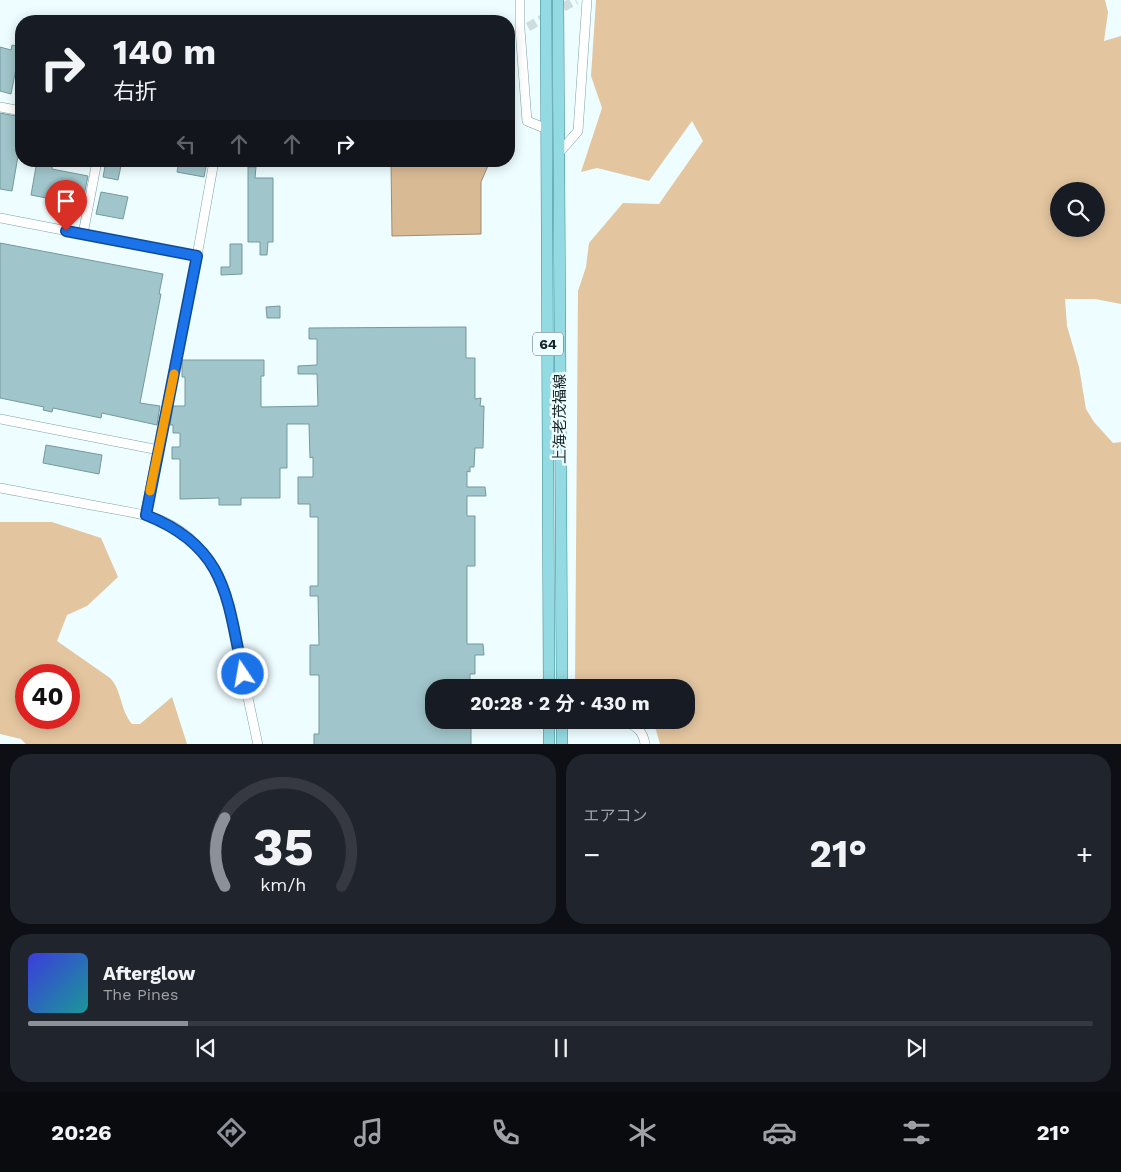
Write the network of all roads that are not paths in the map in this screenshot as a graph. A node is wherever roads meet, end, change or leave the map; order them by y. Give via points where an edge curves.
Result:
1 (520, 0) edge
2 (546, 0) edge
3 (558, 0) edge
4 (587, 0) edge
5 (0, 107) edge
6 (15, 110) edge
7 (547, 129) junction
8 (559, 153) junction
9 (96, 167) edge
10 (213, 167) edge
11 (0, 218) edge
12 (83, 234) junction
13 (197, 256) junction
14 (0, 419) edge
15 (159, 450) junction
16 (0, 488) edge
17 (146, 515) junction
18 (548, 679) edge
19 (562, 679) edge
20 (548, 729) edge
21 (562, 729) edge
22 (639, 729) edge
23 (258, 744) edge
24 (548, 744) edge
25 (562, 744) edge
26 (645, 744) edge

1 - 7 street via 527,121
2 - 7 main road, 上海老茂福線 / 64
3 - 8 main road, 上海老茂福線 / 64
4 - 8 street via 578,131
5 - 6 street
7 - 18 main road, 上海老茂福線 / 64
8 - 19 main road, 上海老茂福線 / 64
9 - 12 street
10 - 13 street
11 - 12 street
12 - 13 street
13 - 15 street
14 - 15 street
15 - 17 street
16 - 17 street
17 - 23 street via 186,535 204,552 217,571 226,594
20 - 24 main road
21 - 25 main road
22 - 26 street

